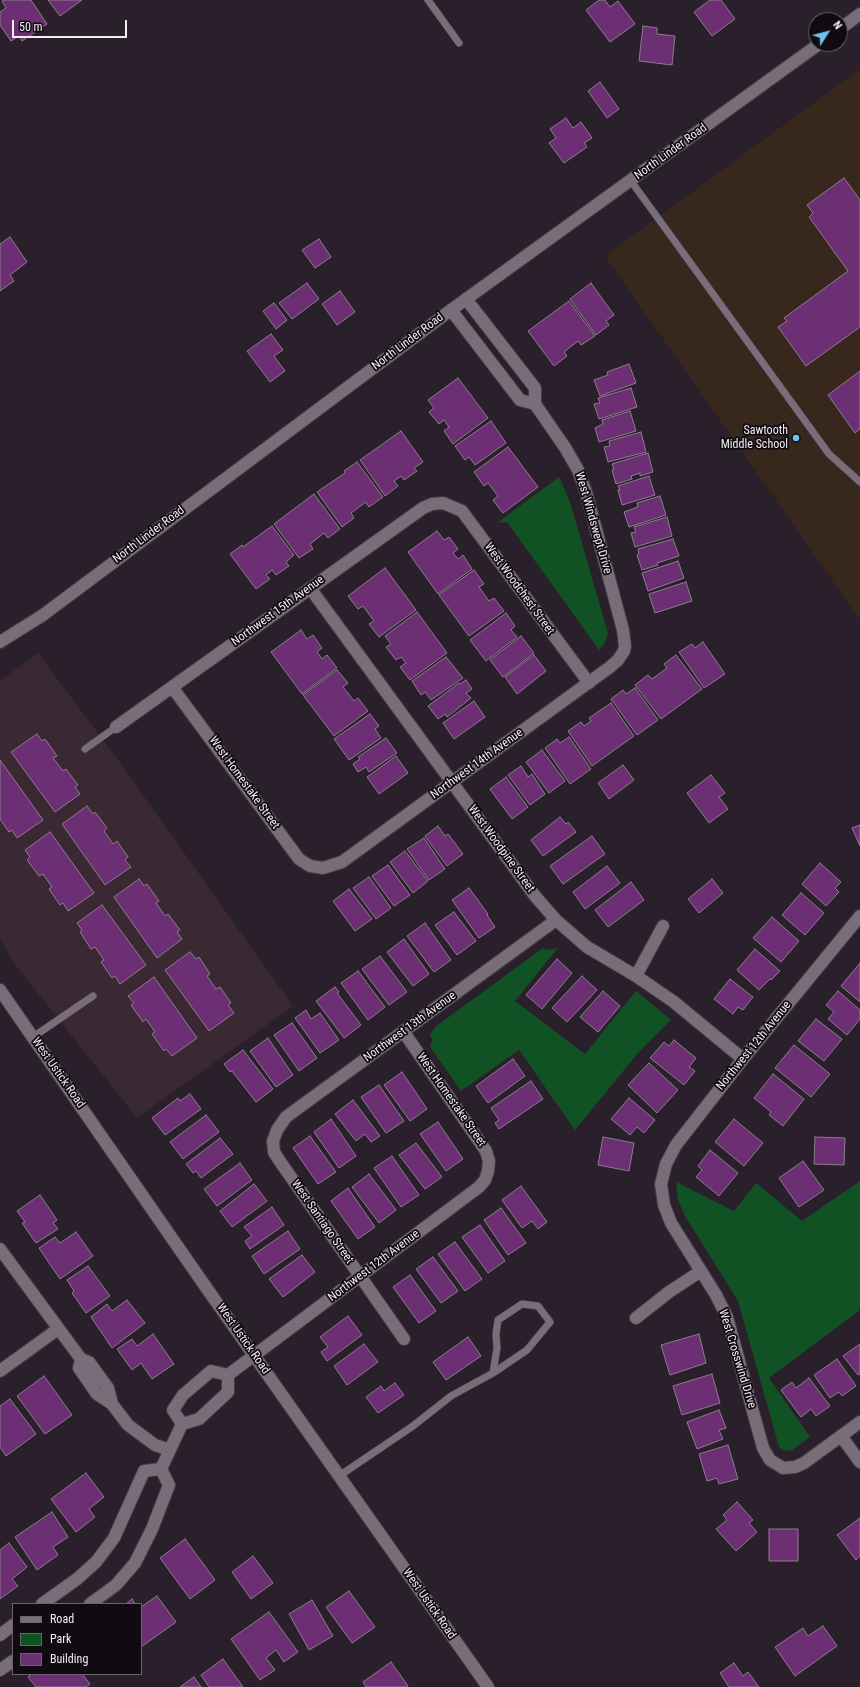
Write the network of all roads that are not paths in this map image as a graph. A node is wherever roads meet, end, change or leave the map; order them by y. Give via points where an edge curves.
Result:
1 (428, 0) edge
2 (860, 14) edge
3 (848, 23) edge
4 (459, 43) dead end
5 (808, 52) edge
6 (631, 181) junction
7 (466, 299) junction
8 (451, 310) junction
9 (535, 404) junction
10 (860, 482) edge
11 (443, 503) joint
12 (310, 588) junction
13 (0, 642) edge
14 (624, 651) joint
15 (589, 683) junction
16 (172, 687) junction
17 (116, 727) joint
18 (85, 749) dead end
19 (452, 782) junction
20 (323, 868) joint
21 (860, 916) edge
22 (556, 920) junction
23 (663, 926) dead end
24 (636, 976) junction
25 (0, 990) edge
26 (93, 996) dead end
27 (403, 1031) junction
28 (33, 1037) junction
29 (743, 1059) junction
30 (273, 1141) joint
31 (488, 1172) joint
32 (661, 1184) joint
33 (0, 1248) edge
34 (701, 1271) junction
35 (360, 1276) junction
36 (636, 1318) dead end
37 (58, 1329) junction
38 (404, 1339) dead end
39 (254, 1356) junction
40 (0, 1371) edge
41 (493, 1373) junction
42 (228, 1375) junction
43 (860, 1422) edge
44 (182, 1424) junction
45 (841, 1436) junction
46 (170, 1450) junction
47 (860, 1462) edge
48 (161, 1469) junction
49 (339, 1476) junction
50 (43, 1603) edge
51 (91, 1603) edge
52 (12, 1626) edge
53 (0, 1635) edge
54 (12, 1662) edge
55 (0, 1670) edge
56 (488, 1687) edge

1 - 4 lane
2 - 3 street
5 - 6 street, North Linder Road
6 - 7 street, North Linder Road
6 - 10 lane via 829,454
7 - 8 street, North Linder Road
7 - 9 street, West Windswept Drive via 535,388
8 - 9 street via 520,400
8 - 13 street, North Linder Road via 43,615
9 - 14 street, West Windswept Drive via 566,449 578,470 586,492 623,630
11 - 12 street, Northwest 15th Avenue via 423,508
11 - 15 street, West Woodchest Street via 462,511
12 - 16 street, Northwest 15th Avenue
12 - 19 street, West Woodpine Street
14 - 15 street, Northwest 14th Avenue via 610,668
15 - 19 street, Northwest 14th Avenue
16 - 17 street, Northwest 15th Avenue
16 - 20 street, West Homestake Street via 299,859 310,866
17 - 18 lane
19 - 20 street, Northwest 14th Avenue via 342,862
19 - 22 street, West Woodpine Street via 535,896
21 - 29 street, Northwest 12th Avenue
22 - 24 street, West Woodpine Street via 587,946
22 - 27 street, Northwest 13th Avenue
23 - 24 street
24 - 29 street, West Woodpine Street via 674,1002
25 - 28 street, West Ustick Road
26 - 28 lane
27 - 30 street, Northwest 13th Avenue via 286,1117
27 - 31 street, West Homestake Street via 486,1151 489,1161
28 - 39 street, West Ustick Road
29 - 32 street, Northwest 12th Avenue via 676,1145 666,1164
30 - 35 street, West Santiago Street via 278,1160
31 - 35 street, Northwest 12th Avenue via 479,1187
32 - 34 street, West Crosswind Drive via 664,1205 671,1223
33 - 37 street
34 - 36 street
34 - 45 street, West Crosswind Drive via 727,1318 763,1448 770,1460 783,1468 795,1467
35 - 38 street, West Santiago Street
35 - 39 street, Northwest 12th Avenue
37 - 40 street
37 - 46 street via 81,1359 79,1368 97,1394 112,1404 128,1424 155,1445
39 - 42 street, Northwest 12th Avenue
39 - 49 street, West Ustick Road
41 - 41 lane via 527,1350 550,1322 538,1306 522,1304 498,1320
41 - 49 lane via 451,1396 413,1426
42 - 44 street via 228,1392 199,1419
42 - 44 street via 211,1370 182,1395 173,1410
43 - 45 street
44 - 46 street
45 - 47 street
46 - 48 street
48 - 50 street via 144,1471 114,1538 96,1562
48 - 51 street via 169,1485 135,1563 116,1585
49 - 56 street, West Ustick Road
52 - 53 street
54 - 55 street

